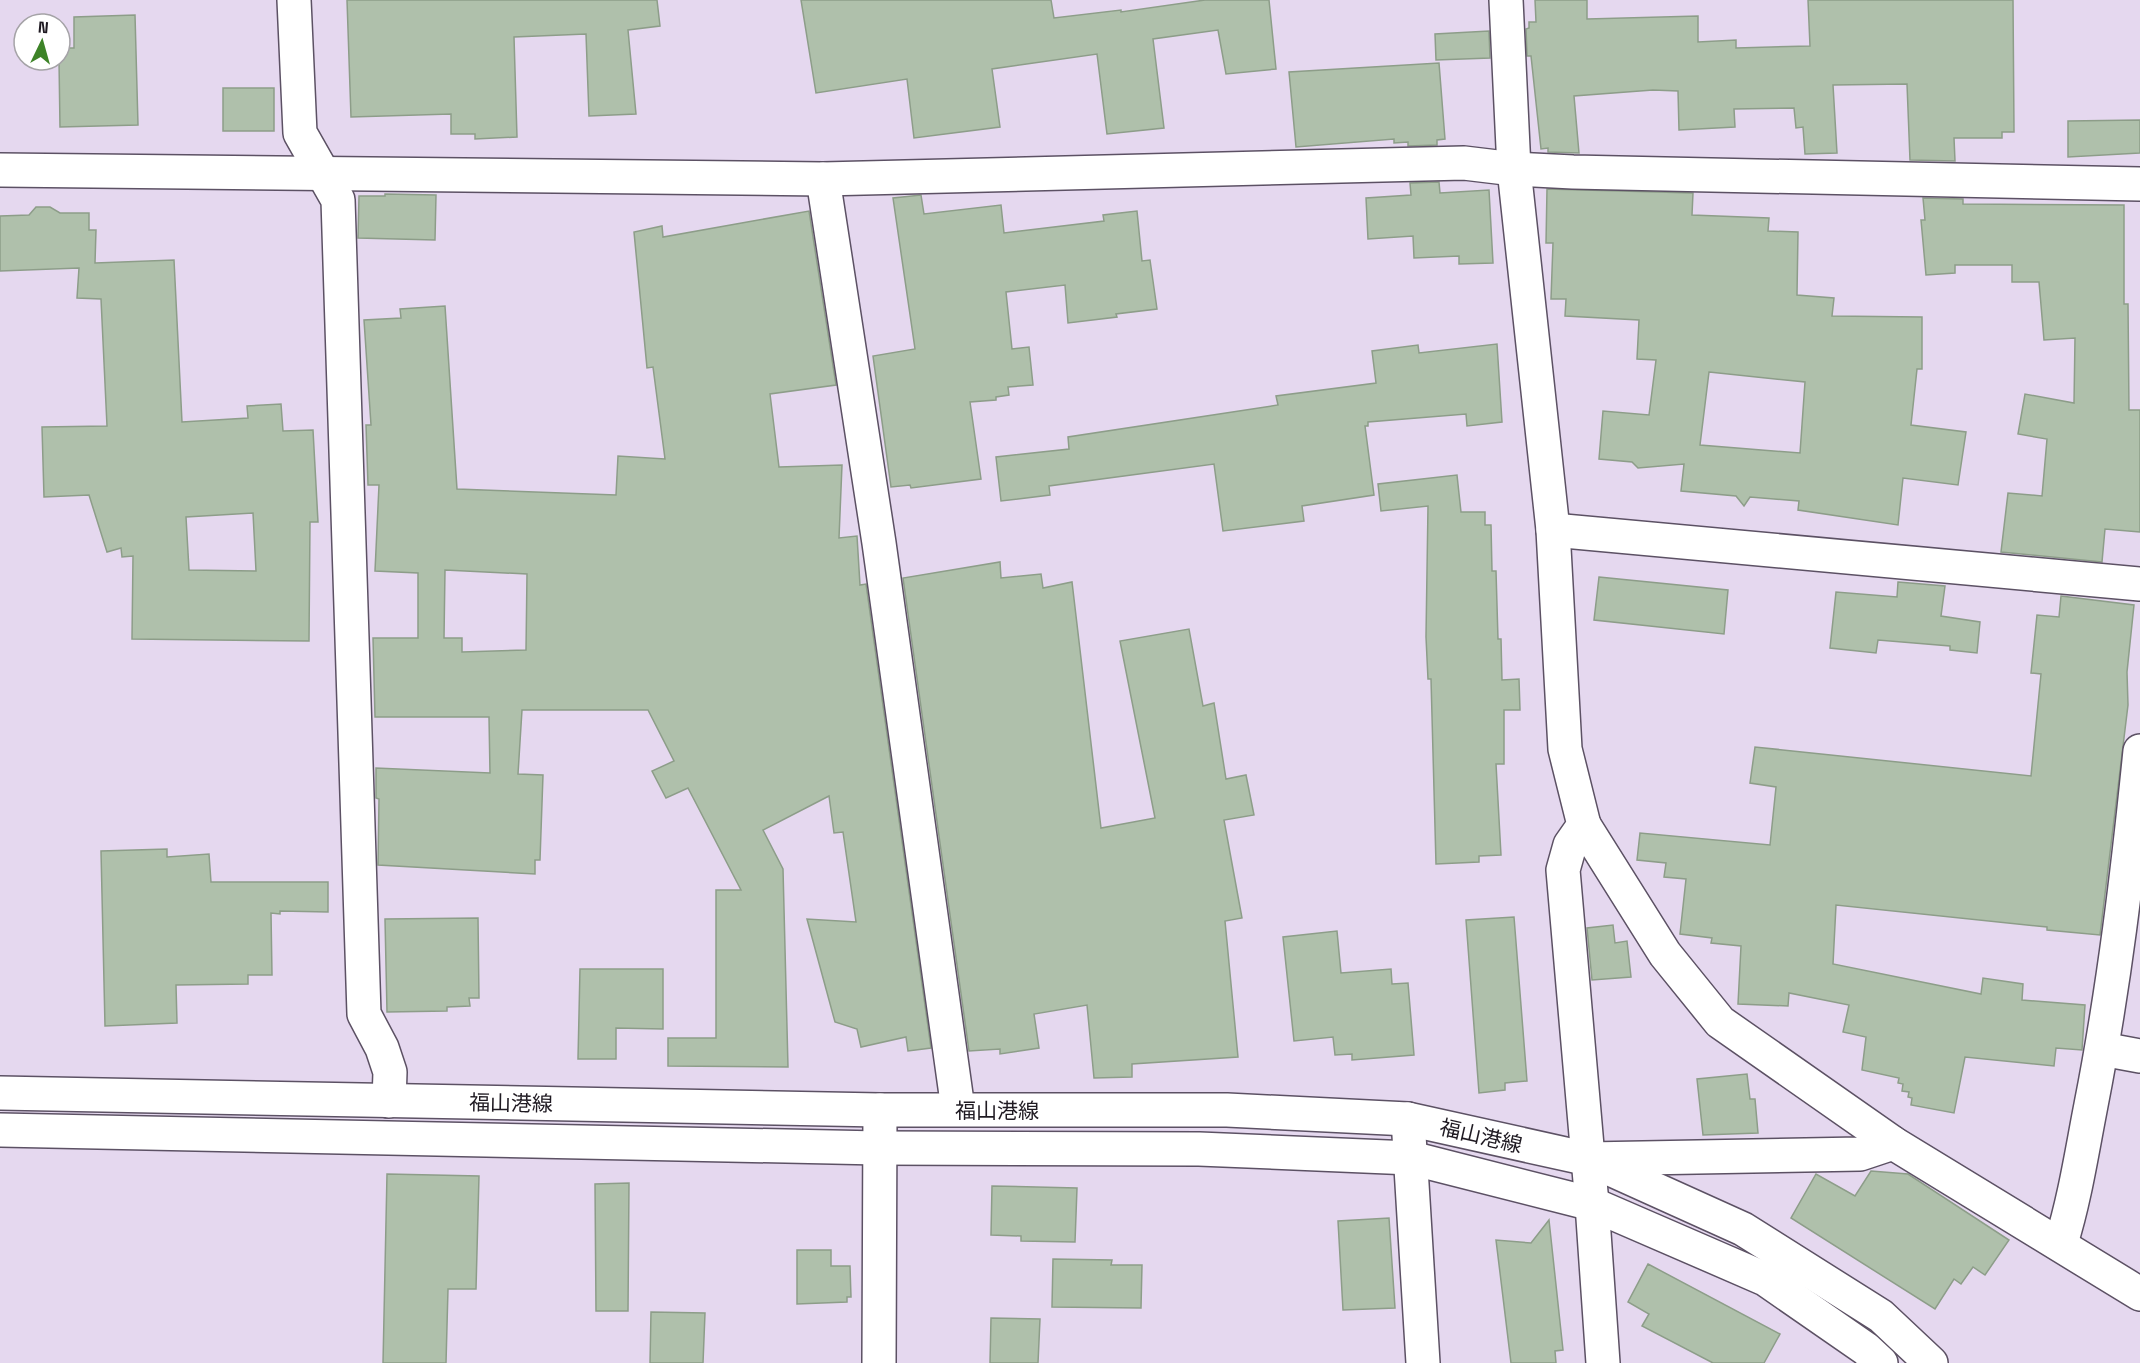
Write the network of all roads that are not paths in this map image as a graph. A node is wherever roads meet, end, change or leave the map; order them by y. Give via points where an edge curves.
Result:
1 (294, 0) edge
2 (1506, 0) edge
3 (1514, 169) junction
4 (0, 170) edge
5 (321, 172) junction
6 (823, 179) junction
7 (2140, 184) edge
8 (1552, 530) junction
9 (2140, 584) edge
10 (2140, 751) edge
11 (1584, 825) junction
12 (2102, 1049) junction
13 (2140, 1056) edge
14 (0, 1093) edge
15 (389, 1101) junction
16 (958, 1109) junction
17 (880, 1110) junction
18 (1408, 1119) junction
19 (0, 1130) edge
20 (1893, 1143) junction
21 (879, 1148) junction
22 (1411, 1158) junction
23 (1588, 1159) junction
24 (1592, 1204) junction
25 (2061, 1243) junction
26 (2140, 1294) edge
27 (879, 1363) edge
28 (1423, 1363) edge
29 (1603, 1363) edge
30 (1881, 1363) edge
31 (1931, 1363) edge

1 - 5 street via 300,133
2 - 3 street
3 - 6 street via 1464,163
3 - 7 street
3 - 8 street
4 - 5 street
5 - 6 street
5 - 15 street via 338,200 364,1014 390,1072
6 - 16 street via 879,543
8 - 9 street
8 - 11 street via 1565,748
10 - 12 street via 2128,873
11 - 20 street via 1665,954 1720,1022
11 - 23 street via 1570,845 1563,870
12 - 13 street
12 - 25 street
14 - 15 street, 福山港線
15 - 17 street, 福山港線
16 - 17 street, 福山港線
16 - 18 street, 福山港線 via 1227,1110
17 - 21 street
18 - 22 street
18 - 23 street, 福山港線
19 - 21 street, 福山港線
20 - 23 street via 1860,1154
20 - 25 street
21 - 22 street, 福山港線 via 1200,1149
21 - 27 street
22 - 24 street, 福山港線
22 - 28 street
23 - 24 street
23 - 31 street, 福山港線 via 1743,1229 1881,1316
24 - 29 street
24 - 30 street, 福山港線 via 1765,1279
25 - 26 street

